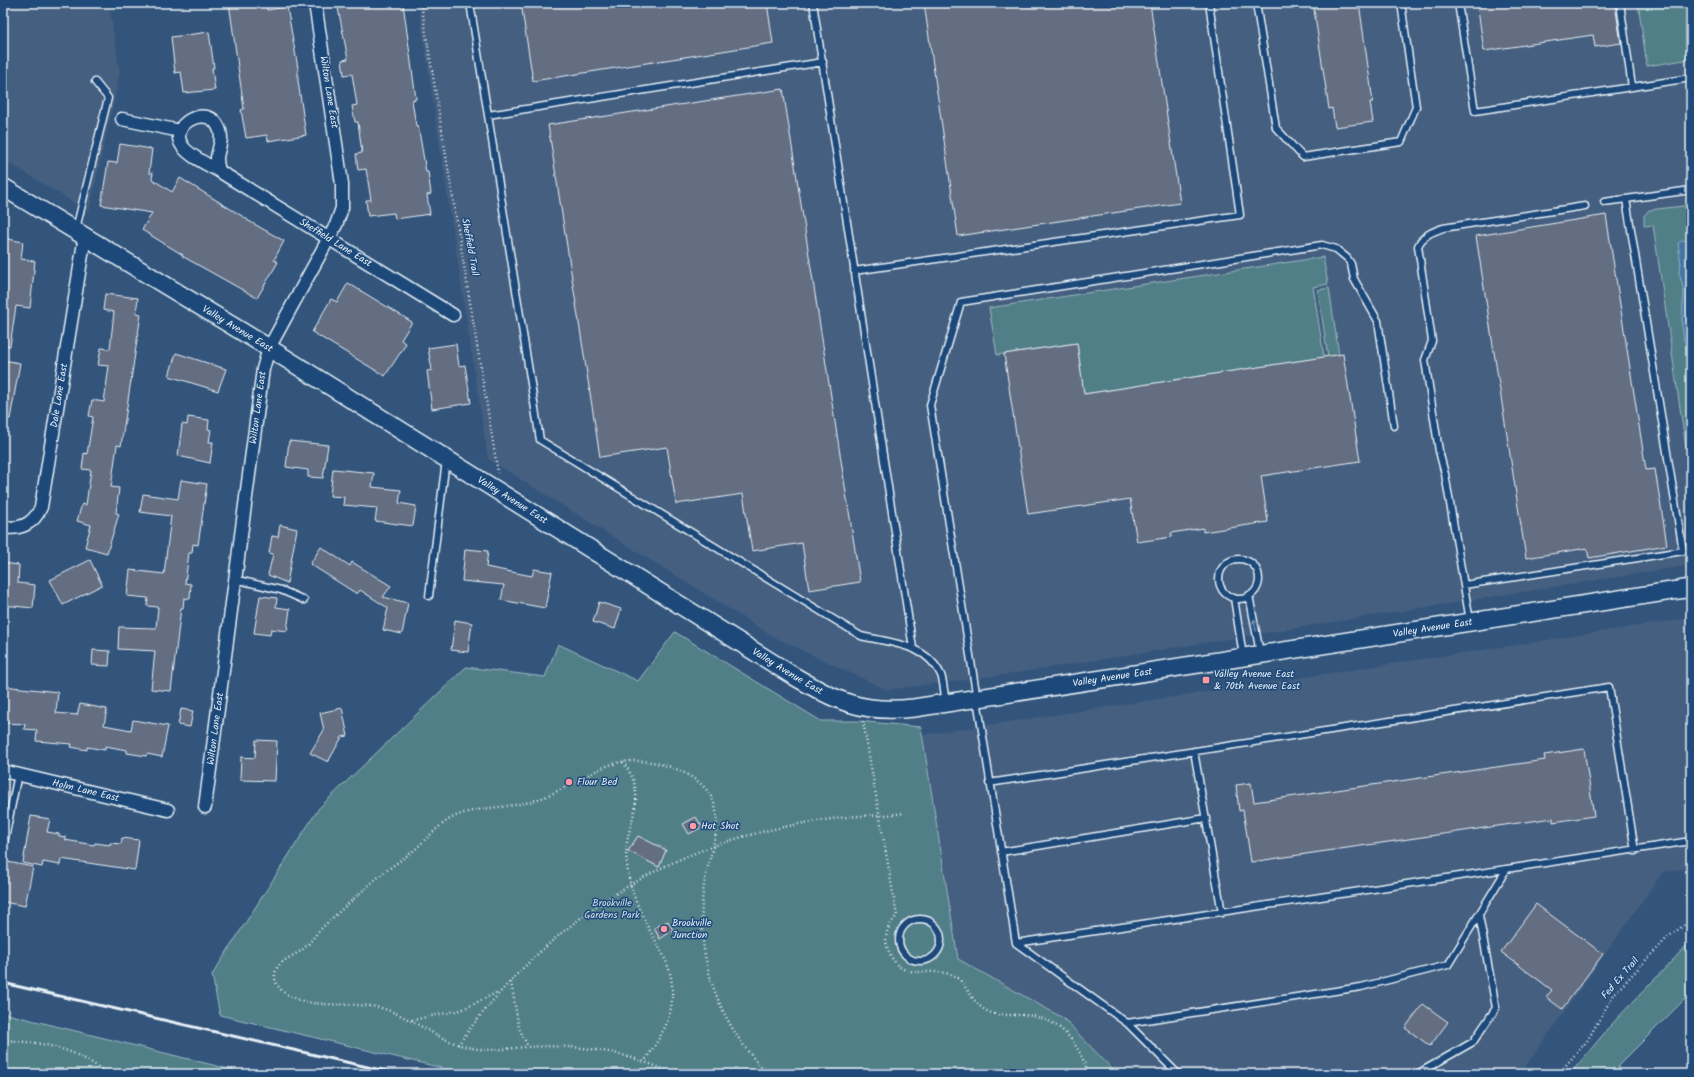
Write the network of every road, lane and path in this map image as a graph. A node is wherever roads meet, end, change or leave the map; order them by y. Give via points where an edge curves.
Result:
1 (315, 3) edge
2 (421, 3) edge
3 (470, 3) edge
4 (813, 3) edge
5 (1209, 3) edge
6 (1256, 3) edge
7 (1401, 3) edge
8 (1458, 3) edge
9 (1620, 3) edge
10 (823, 62) junction
11 (1691, 78) edge
12 (95, 82) dead end
13 (1632, 87) junction
14 (488, 115) junction
15 (122, 119) dead end
16 (180, 131) junction
17 (219, 171) junction
18 (3, 187) edge
19 (1691, 190) edge
20 (1626, 199) junction
21 (1604, 202) dead end
22 (1585, 206) dead end
23 (80, 233) junction
24 (329, 239) junction
25 (854, 271) junction
26 (452, 315) dead end
27 (269, 348) junction
28 (1394, 426) dead end
29 (446, 459) junction
30 (502, 493) junction
31 (3, 527) edge
32 (234, 579) junction
33 (1464, 585) junction
34 (1691, 588) edge
35 (1249, 595) junction
36 (429, 596) dead end
37 (1234, 598) junction
38 (304, 600) dead end
39 (1470, 622) junction
40 (913, 648) junction
41 (1260, 655) junction
42 (1243, 657) junction
43 (976, 699) junction
44 (946, 702) junction
45 (864, 708) junction
46 (1194, 751) junction
47 (623, 762) junction
48 (3, 771) edge
49 (18, 774) junction
50 (989, 782) junction
51 (205, 807) dead end
52 (168, 810) dead end
53 (904, 813) dead end
54 (880, 816) junction
55 (1206, 818) junction
56 (1691, 842) edge
57 (713, 847) junction
58 (3, 848) edge
59 (1635, 851) junction
60 (1001, 852) junction
61 (1506, 870) junction
62 (631, 885) junction
63 (1222, 913) junction
64 (1479, 916) junction
65 (1691, 920) edge
66 (1016, 943) junction
67 (940, 947) joint
68 (510, 981) junction
69 (500, 991) junction
70 (411, 1020) junction
71 (1127, 1023) junction
72 (3, 1040) edge
73 (458, 1045) junction
74 (528, 1047) junction
75 (644, 1062) junction
76 (108, 1074) edge
77 (673, 1074) edge
78 (768, 1074) edge
79 (1088, 1074) edge
80 (1178, 1074) edge
81 (1417, 1074) edge
82 (1558, 1074) edge

1 - 24 street, Wilton Lane East via 343,195 340,218
2 - 30 path, Sheffield Trail
3 - 14 lane
4 - 10 lane
5 - 25 lane via 1240,215
6 - 7 lane via 1276,128 1303,157 1401,142 1416,107
8 - 13 lane via 1475,110
9 - 13 lane
10 - 14 lane
10 - 25 lane
11 - 13 lane
12 - 23 lane via 108,98
14 - 40 lane via 540,440 861,636
15 - 16 street
16 - 17 street, Sheffield Lane East via 180,141 184,148
16 - 17 street via 186,122 196,117 209,118 216,123 221,136 217,158
17 - 24 street, Sheffield Lane East
18 - 23 main road, Valley Avenue East
19 - 20 lane
20 - 21 lane
20 - 33 lane via 1683,551
22 - 33 lane via 1443,228 1421,239 1418,246 1432,342 1425,360
23 - 27 main road, Valley Avenue East
23 - 31 street, Dale Lane East via 41,507 29,524 15,528
24 - 26 street, Sheffield Lane East
24 - 27 street, Wilton Lane East
25 - 40 lane
27 - 29 main road, Valley Avenue East
27 - 32 street, Wilton Lane East via 260,386
28 - 43 lane via 1378,321 1354,279 1347,258 1322,245 961,302 930,405
29 - 30 main road, Valley Avenue East
29 - 36 lane via 434,572
30 - 45 main road, Valley Avenue East via 792,675 848,704
32 - 38 lane via 282,590
32 - 51 street, Wilton Lane East
33 - 39 lane
34 - 39 main road, Valley Avenue East
35 - 37 lane
35 - 37 lane via 1254,591 1259,579 1255,567 1245,560 1232,560 1222,567 1219,579 1224,591
41 -> 35 lane
37 - 42 lane
39 - 41 main road, Valley Avenue East
40 - 44 lane via 931,659 938,670
41 - 42 main road, Valley Avenue East
42 - 43 main road, Valley Avenue East
43 - 44 main road, Valley Avenue East
43 - 50 lane
44 - 45 main road, Valley Avenue East via 898,710
45 - 54 path via 863,722
46 - 50 lane
46 - 55 lane
46 - 59 lane via 1609,687
47 - 57 path via 664,765 686,774 704,786 716,807 717,830
47 - 62 path via 630,772 637,795 626,847
47 - 70 path via 605,767 572,785 530,802 490,808 453,818 369,884 304,948 286,959 276,970 276,985 294,998 317,1003 360,1004 380,1008
48 - 49 street, Holm Lane East
49 - 52 street, Holm Lane East
49 - 58 lane
50 - 60 lane
53 - 54 path
54 - 57 path via 823,820 746,836
54 - 79 path via 897,916 888,928 886,946 895,964 913,972 944,971 957,977 968,994 987,1011 1001,1015 1032,1015 1062,1030 1076,1044 1084,1058
55 - 60 lane
55 - 63 lane
56 - 59 lane
57 - 62 path via 660,869
57 - 78 path via 705,881 702,912 703,944 710,977 728,1022 756,1062
59 - 61 lane
60 - 66 lane
61 - 63 lane
61 - 64 lane
62 - 68 path via 591,910 561,933
62 - 75 path via 641,912 667,960 672,985 666,1027
63 - 66 lane
64 - 71 lane via 1448,965 1361,986
64 - 81 lane via 1496,1008 1473,1042
65 - 82 path, Fed Ex Trail via 1668,937 1614,994 1587,1041
66 - 71 lane
67 - 67 lane via 937,927 925,920 911,920 900,930 898,944 905,957 912,960 926,961 937,954
68 - 69 path
68 - 74 path via 519,1028
69 - 70 path via 461,1010
69 - 73 path
70 - 73 path
71 - 80 lane
72 - 76 path via 54,1045 93,1062
73 - 74 path via 489,1051
74 - 75 path via 590,1048
75 - 77 path

